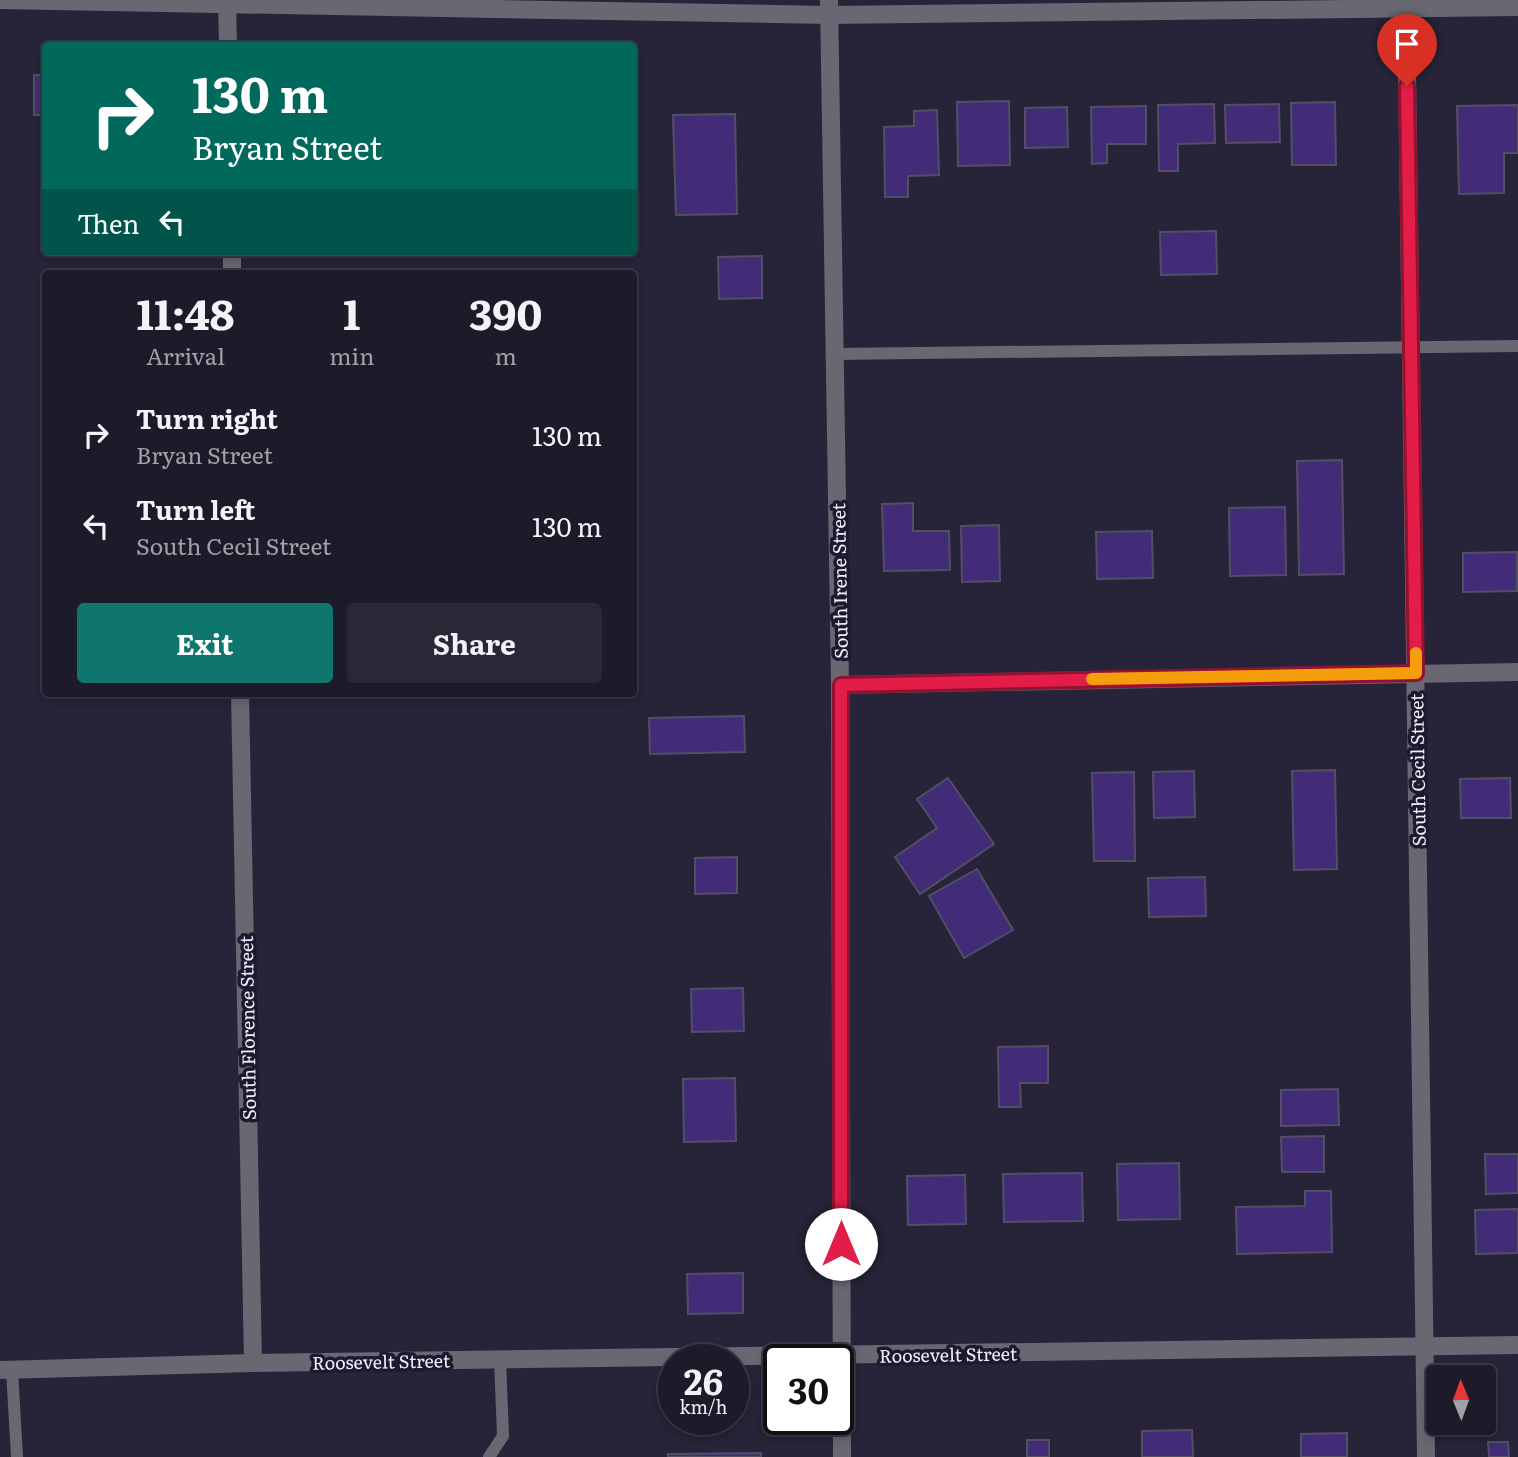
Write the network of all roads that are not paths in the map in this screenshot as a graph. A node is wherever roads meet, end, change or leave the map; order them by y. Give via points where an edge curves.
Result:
1 (0, 0) edge
2 (30, 0) edge
3 (227, 2) edge
4 (1406, 4) edge
5 (829, 7) edge
6 (1518, 7) edge
7 (228, 42) edge
8 (1518, 346) edge
9 (1411, 348) junction
10 (835, 354) junction
11 (1518, 672) edge
12 (1416, 673) junction
13 (841, 685) junction
14 (240, 697) edge
15 (841, 1344) edge
16 (1518, 1345) edge
17 (1425, 1346) junction
18 (854, 1356) edge
19 (763, 1357) edge
20 (500, 1360) junction
21 (253, 1363) junction
22 (6, 1370) edge
23 (842, 1435) edge
24 (18, 1457) edge
25 (489, 1457) edge
26 (842, 1457) edge
27 (1426, 1457) edge

1 - 2 street
2 - 3 street
3 - 5 street
3 - 7 street
4 - 5 street
4 - 6 street
4 - 9 street, South Cecil Street
5 - 10 street, South Irene Street
8 - 9 lane
9 - 10 lane
9 - 12 street, South Cecil Street
10 - 13 street, South Irene Street
11 - 12 street
12 - 13 street
12 - 17 street, South Cecil Street
13 - 15 street, South Irene Street
14 - 21 street, South Florence Street
16 - 17 street, Roosevelt Street
17 - 18 street, Roosevelt Street
17 - 27 street, South Cecil Street
19 - 20 street, Roosevelt Street
20 - 21 street, Roosevelt Street
20 - 25 lane via 503,1436
21 - 22 street, Roosevelt Street
22 - 24 lane
23 - 26 street, South Irene Street

